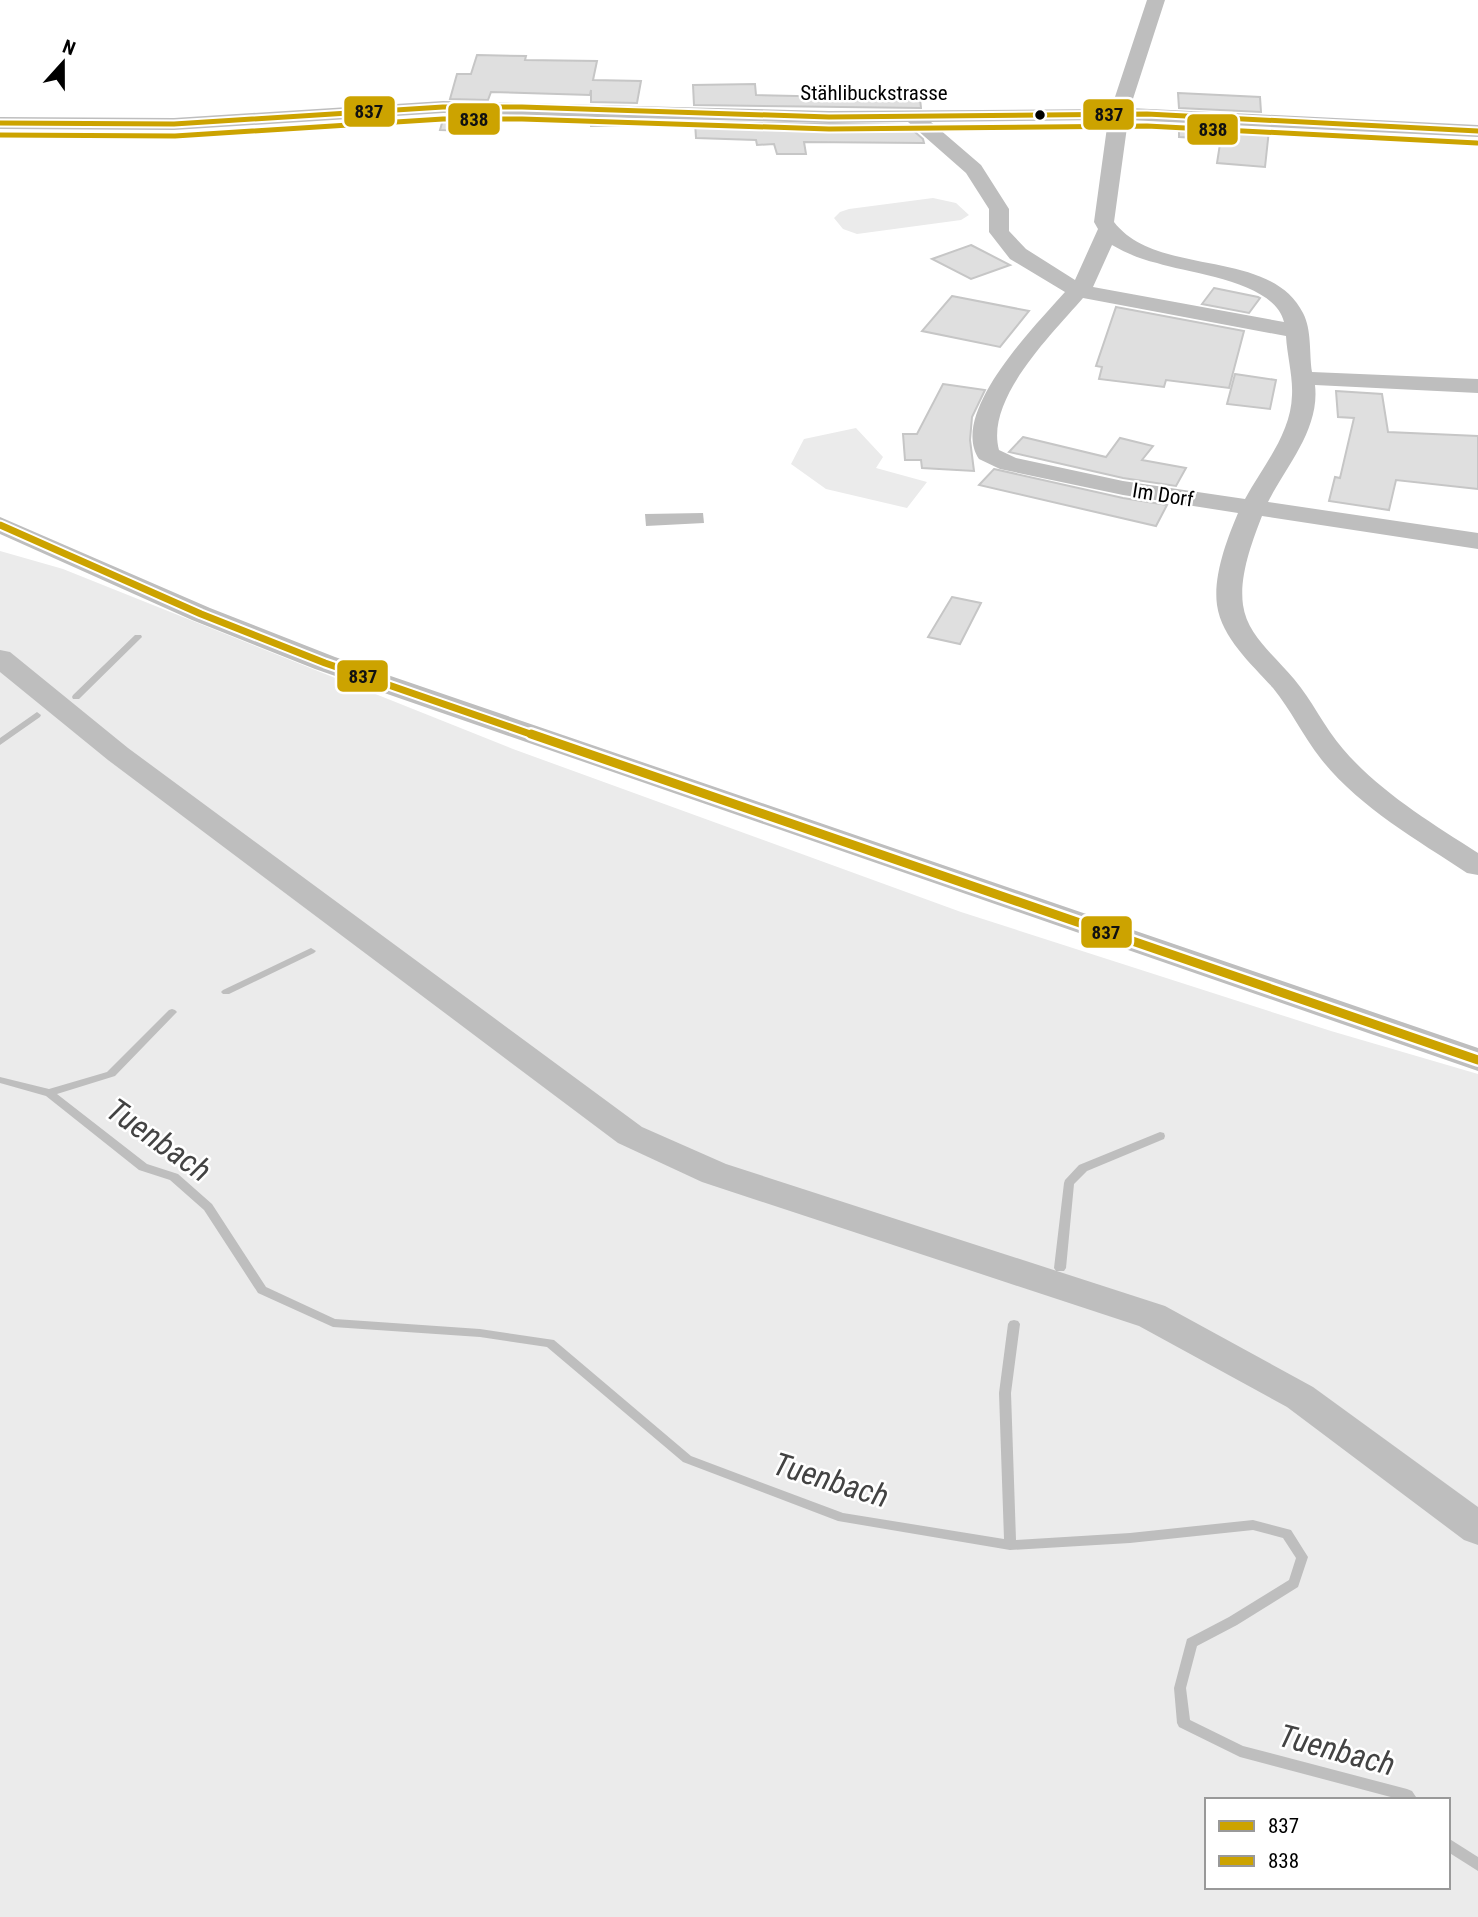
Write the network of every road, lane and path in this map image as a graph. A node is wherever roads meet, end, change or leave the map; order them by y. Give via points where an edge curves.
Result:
1 (1156, 0) edge
2 (547, 107) junction
3 (1119, 114) junction
4 (490, 116) dead end
5 (913, 116) junction
6 (0, 123) edge
7 (1478, 131) edge
8 (1107, 231) junction
9 (1078, 291) junction
10 (1297, 331) junction
11 (1303, 378) junction
12 (1478, 386) edge
13 (1252, 509) junction
14 (0, 525) edge
15 (1478, 541) edge
16 (0, 658) edge
17 (1478, 866) edge
18 (1478, 1060) edge
19 (1478, 1529) edge

1 - 3 street
2 - 4 street
2 - 5 street, Stählibuckstrasse
2 - 6 street, Stählibuckstrasse via 443,107 137,125
3 - 5 street, Stählibuckstrasse
3 - 7 street, Stählibuckstrasse
3 - 8 street via 1104,222
5 - 9 street via 974,169 999,209 999,232 1018,254
8 - 9 street
8 - 10 street via 1135,249 1268,290 1289,307
9 - 10 street
9 - 13 street, Im Dorf via 1034,343 988,413 984,442 988,454 1009,464 1123,488
10 - 11 street
11 - 12 street
11 - 13 street via 1304,400 1296,428
13 - 15 street
13 - 17 street via 1230,594 1240,632 1292,692 1349,772
14 - 18 street via 325,663
16 - 19 street via 118,754 629,1135 714,1173 1152,1316 1300,1397

